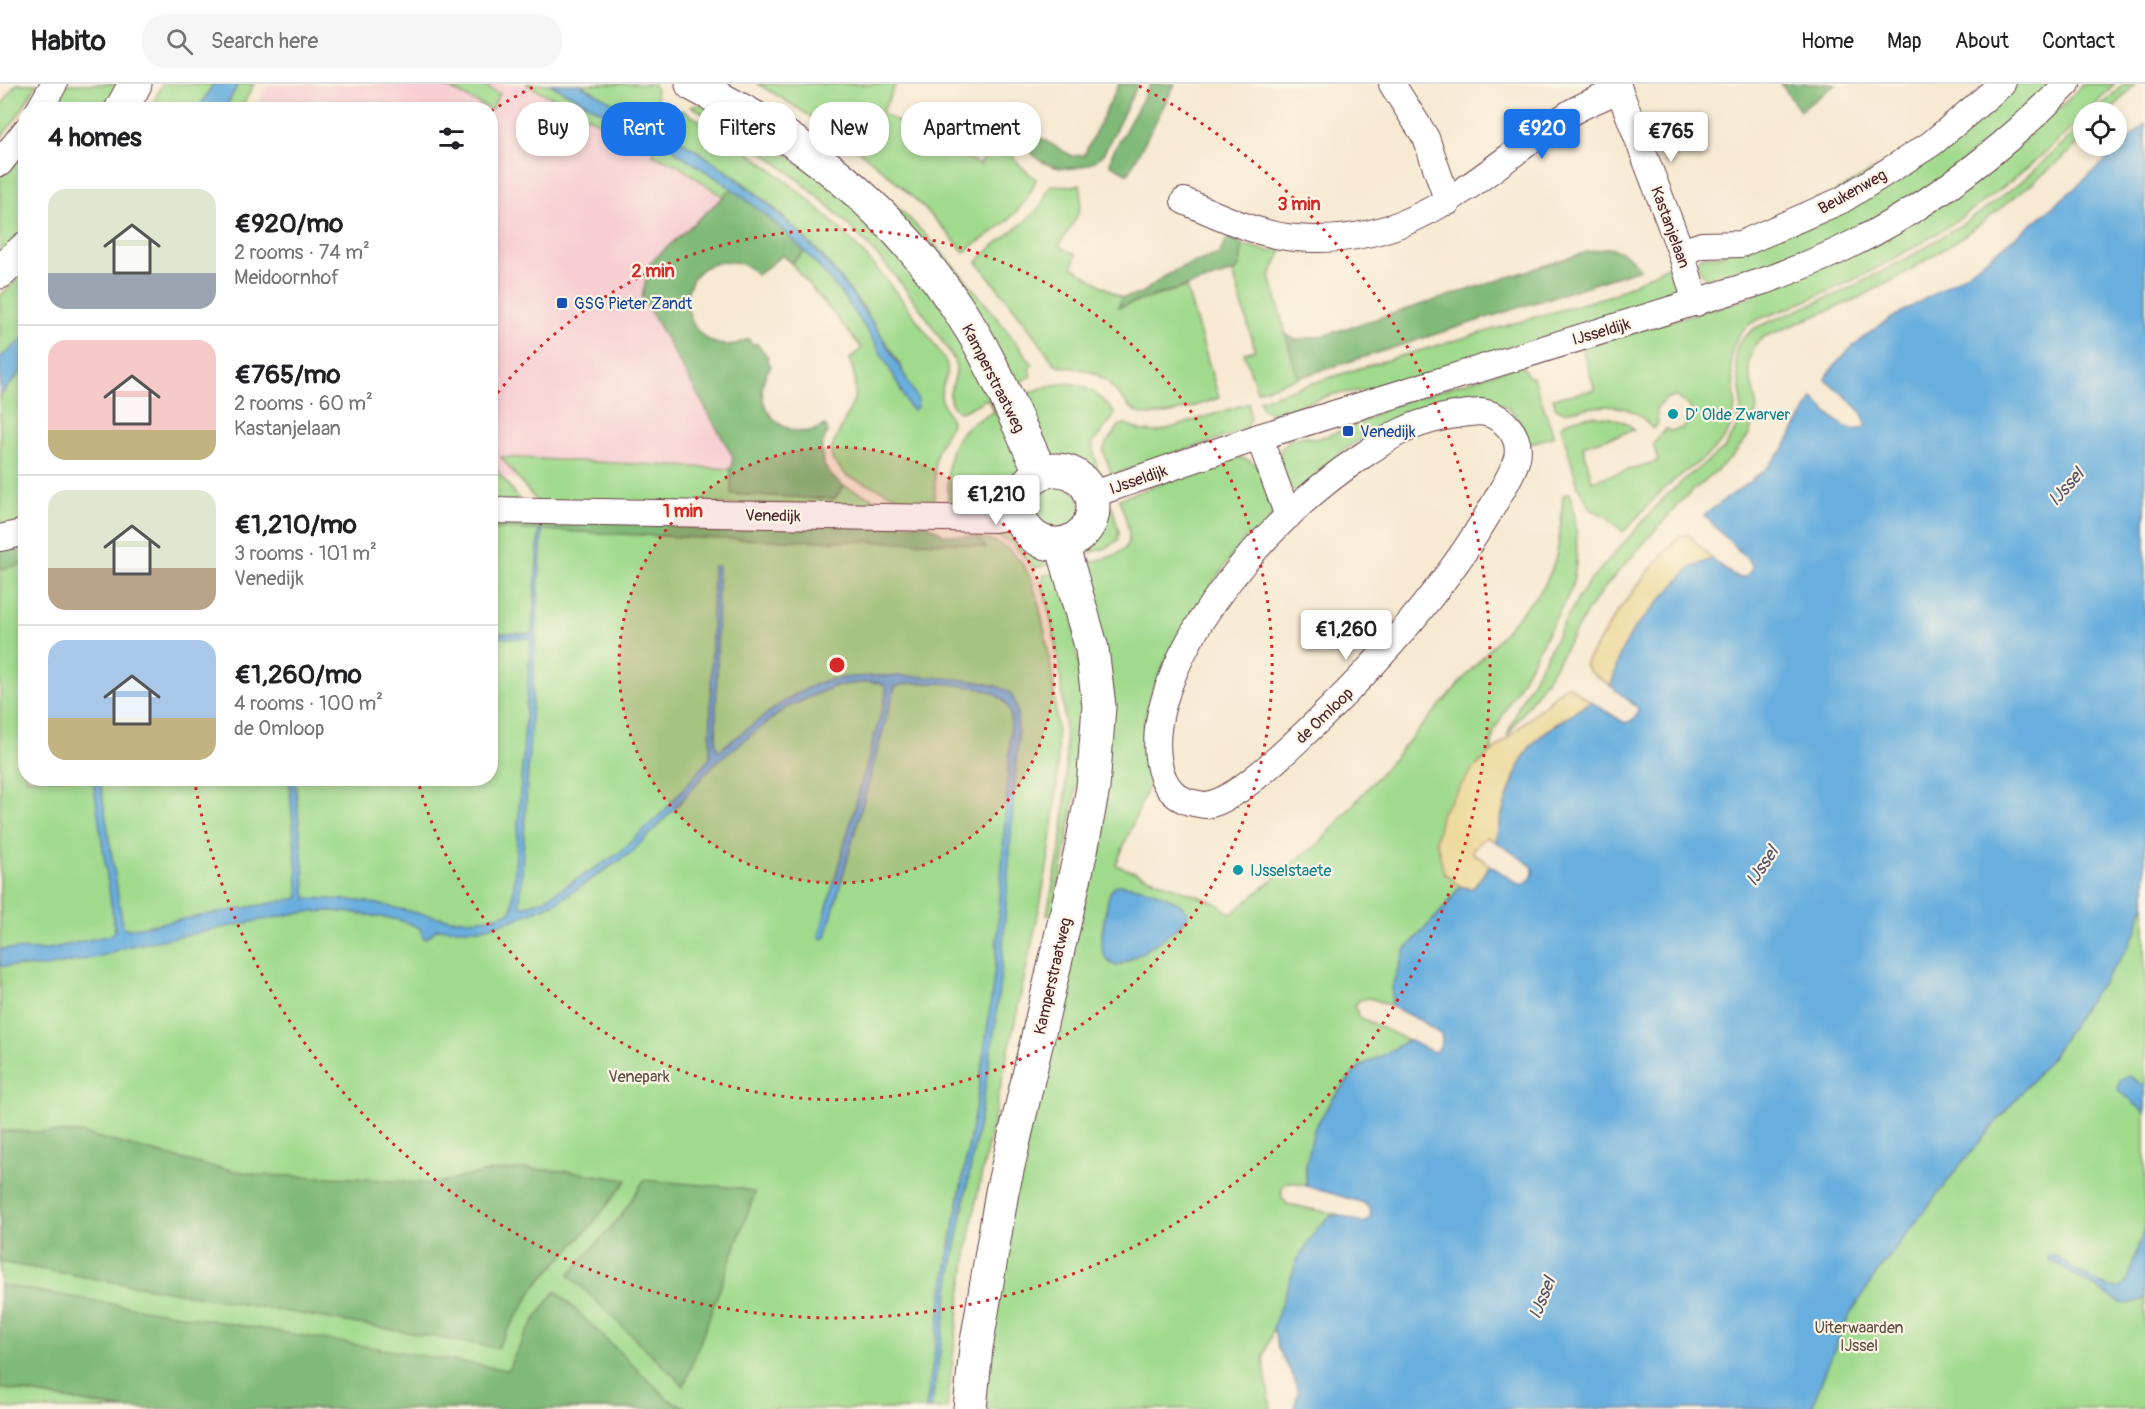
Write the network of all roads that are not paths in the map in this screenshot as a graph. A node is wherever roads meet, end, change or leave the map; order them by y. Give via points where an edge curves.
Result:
1 (54, 84) edge
2 (135, 84) edge
3 (146, 84) edge
4 (692, 84) edge
5 (1392, 84) edge
6 (2002, 84) edge
7 (2067, 84) edge
8 (1618, 87) edge
9 (44, 102) edge
10 (126, 102) edge
11 (137, 102) edge
12 (18, 140) edge
13 (0, 163) edge
14 (1184, 201) dead end
15 (1448, 201) junction
16 (1681, 252) junction
17 (18, 255) edge
18 (18, 269) edge
19 (0, 272) edge
20 (0, 286) edge
21 (1696, 303) junction
22 (1259, 437) junction
23 (1041, 473) junction
24 (1091, 495) junction
25 (498, 510) edge
26 (1020, 515) junction
27 (1288, 516) junction
28 (18, 534) edge
29 (0, 538) edge
30 (1062, 544) junction
31 (970, 1409) edge

1 - 9 street
2 - 10 main road
3 - 11 main road
4 - 23 main road, Kamperstraatweg via 796,144 855,191 908,244 973,333
5 - 15 street via 1426,138
6 - 16 street, Beukenweg via 1931,144 1842,200 1741,244 1701,245
7 - 21 street, IJsseldijk via 1973,168 1920,205 1847,247 1770,279
8 - 15 street via 1572,112
8 - 16 street, Kastanjelaan
12 - 13 street
14 - 15 street via 1248,228 1294,238 1345,239 1393,228
16 - 21 street, Kastanjelaan
17 - 19 main road
18 - 20 main road
21 - 22 street, IJsseldijk
22 - 24 street, IJsseldijk
22 - 27 street
23 - 24 main road via 1054,470 1075,476
23 - 26 main road via 1024,489 1019,500
24 - 30 main road via 1093,515 1089,525 1073,541
25 - 26 street, Venedijk via 995,519
26 - 30 main road via 1029,533 1039,541
27 - 27 street, de Omloop via 1345,467 1401,431 1425,422 1487,412 1501,419 1514,434 1516,461 1482,525 1429,599 1357,682 1292,746 1236,791 1205,805 1181,799 1164,780 1158,759 1156,743 1167,692 1217,598 1245,561
28 - 29 street
30 - 31 main road, Kamperstraatweg via 1092,649 1099,706 1093,788 1002,1192

